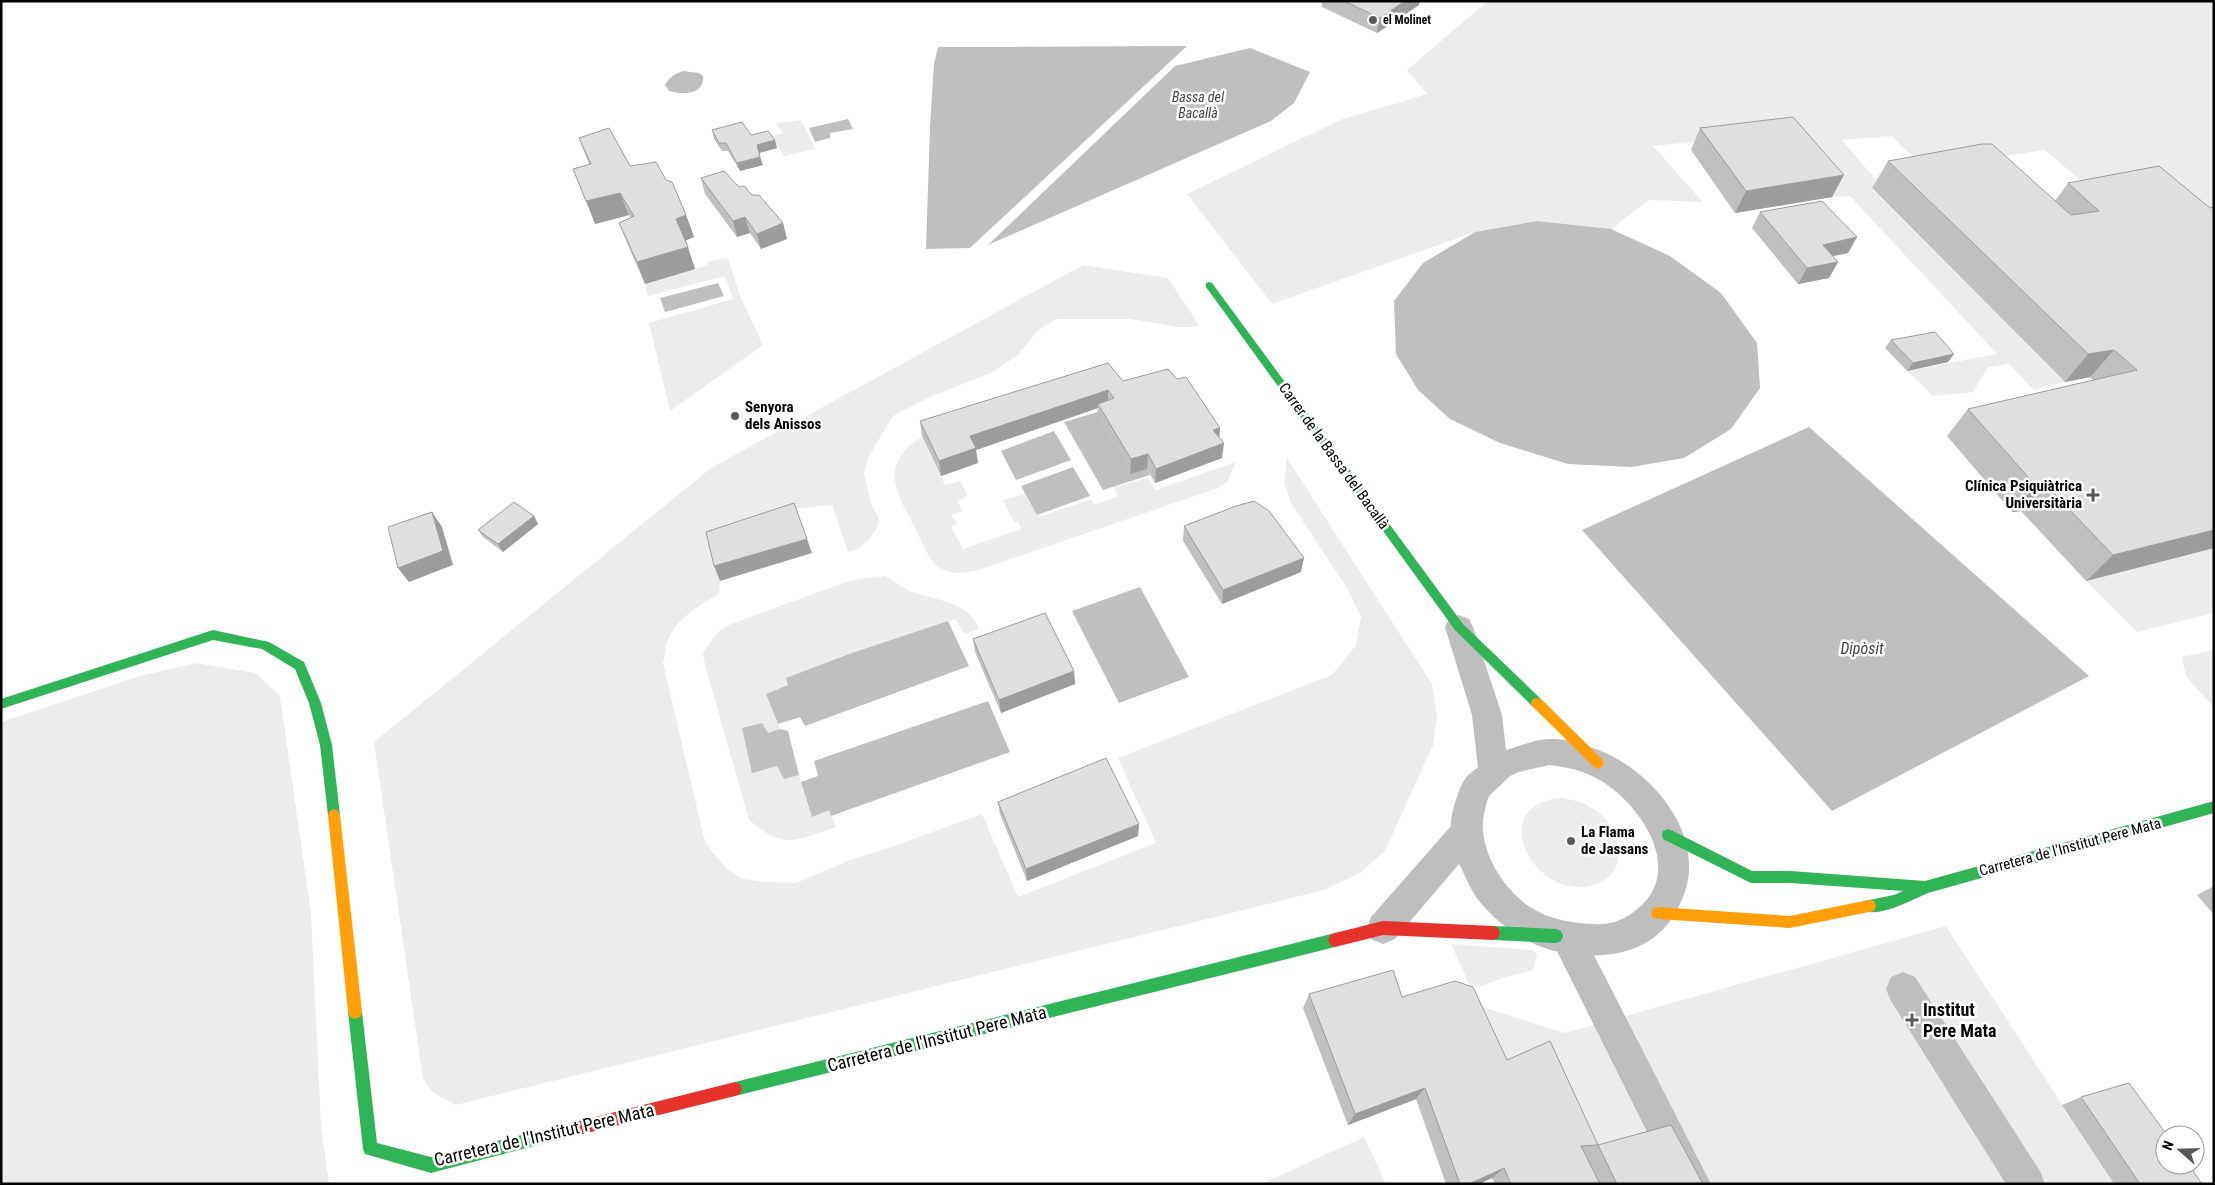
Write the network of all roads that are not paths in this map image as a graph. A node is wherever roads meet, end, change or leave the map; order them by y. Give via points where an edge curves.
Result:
1 (1208, 284) dead end
2 (1459, 627) junction
3 (1, 704) edge
4 (1598, 763) junction
5 (1493, 770) junction
6 (2214, 808) edge
7 (1466, 834) junction
8 (1668, 835) junction
9 (1926, 887) junction
10 (1658, 913) junction
11 (1383, 928) junction
12 (1562, 938) junction
13 (1903, 989) dead end
14 (1693, 1184) edge
15 (2027, 1184) edge

1 - 2 street, Carrer de la Bassa del Bacallà
2 - 4 street, Carrer de la Bassa del Bacallà
2 - 5 street, Carrer de la Bassa del Bacallà via 1487,715
3 - 11 street, Carretera de l'Institut Pere Mata via 213,635 265,645 300,666 326,745 370,1149 431,1164
4 - 5 street via 1549,752 1518,756
4 - 8 street via 1638,790
5 - 7 street via 1471,797
6 - 9 street, Carretera de l'Institut Pere Mata
7 - 11 street
7 - 12 street via 1470,855 1493,895 1533,927
8 - 9 street, Carretera de l'Institut Pere Mata via 1751,877
8 - 10 street via 1673,877 1668,896
9 - 10 street, Carretera de l'Institut Pere Mata via 1895,902 1790,922
10 - 12 street via 1629,935 1610,940 1589,942
11 - 12 street, Carretera de l'Institut Pere Mata
12 - 14 street
13 - 15 street

